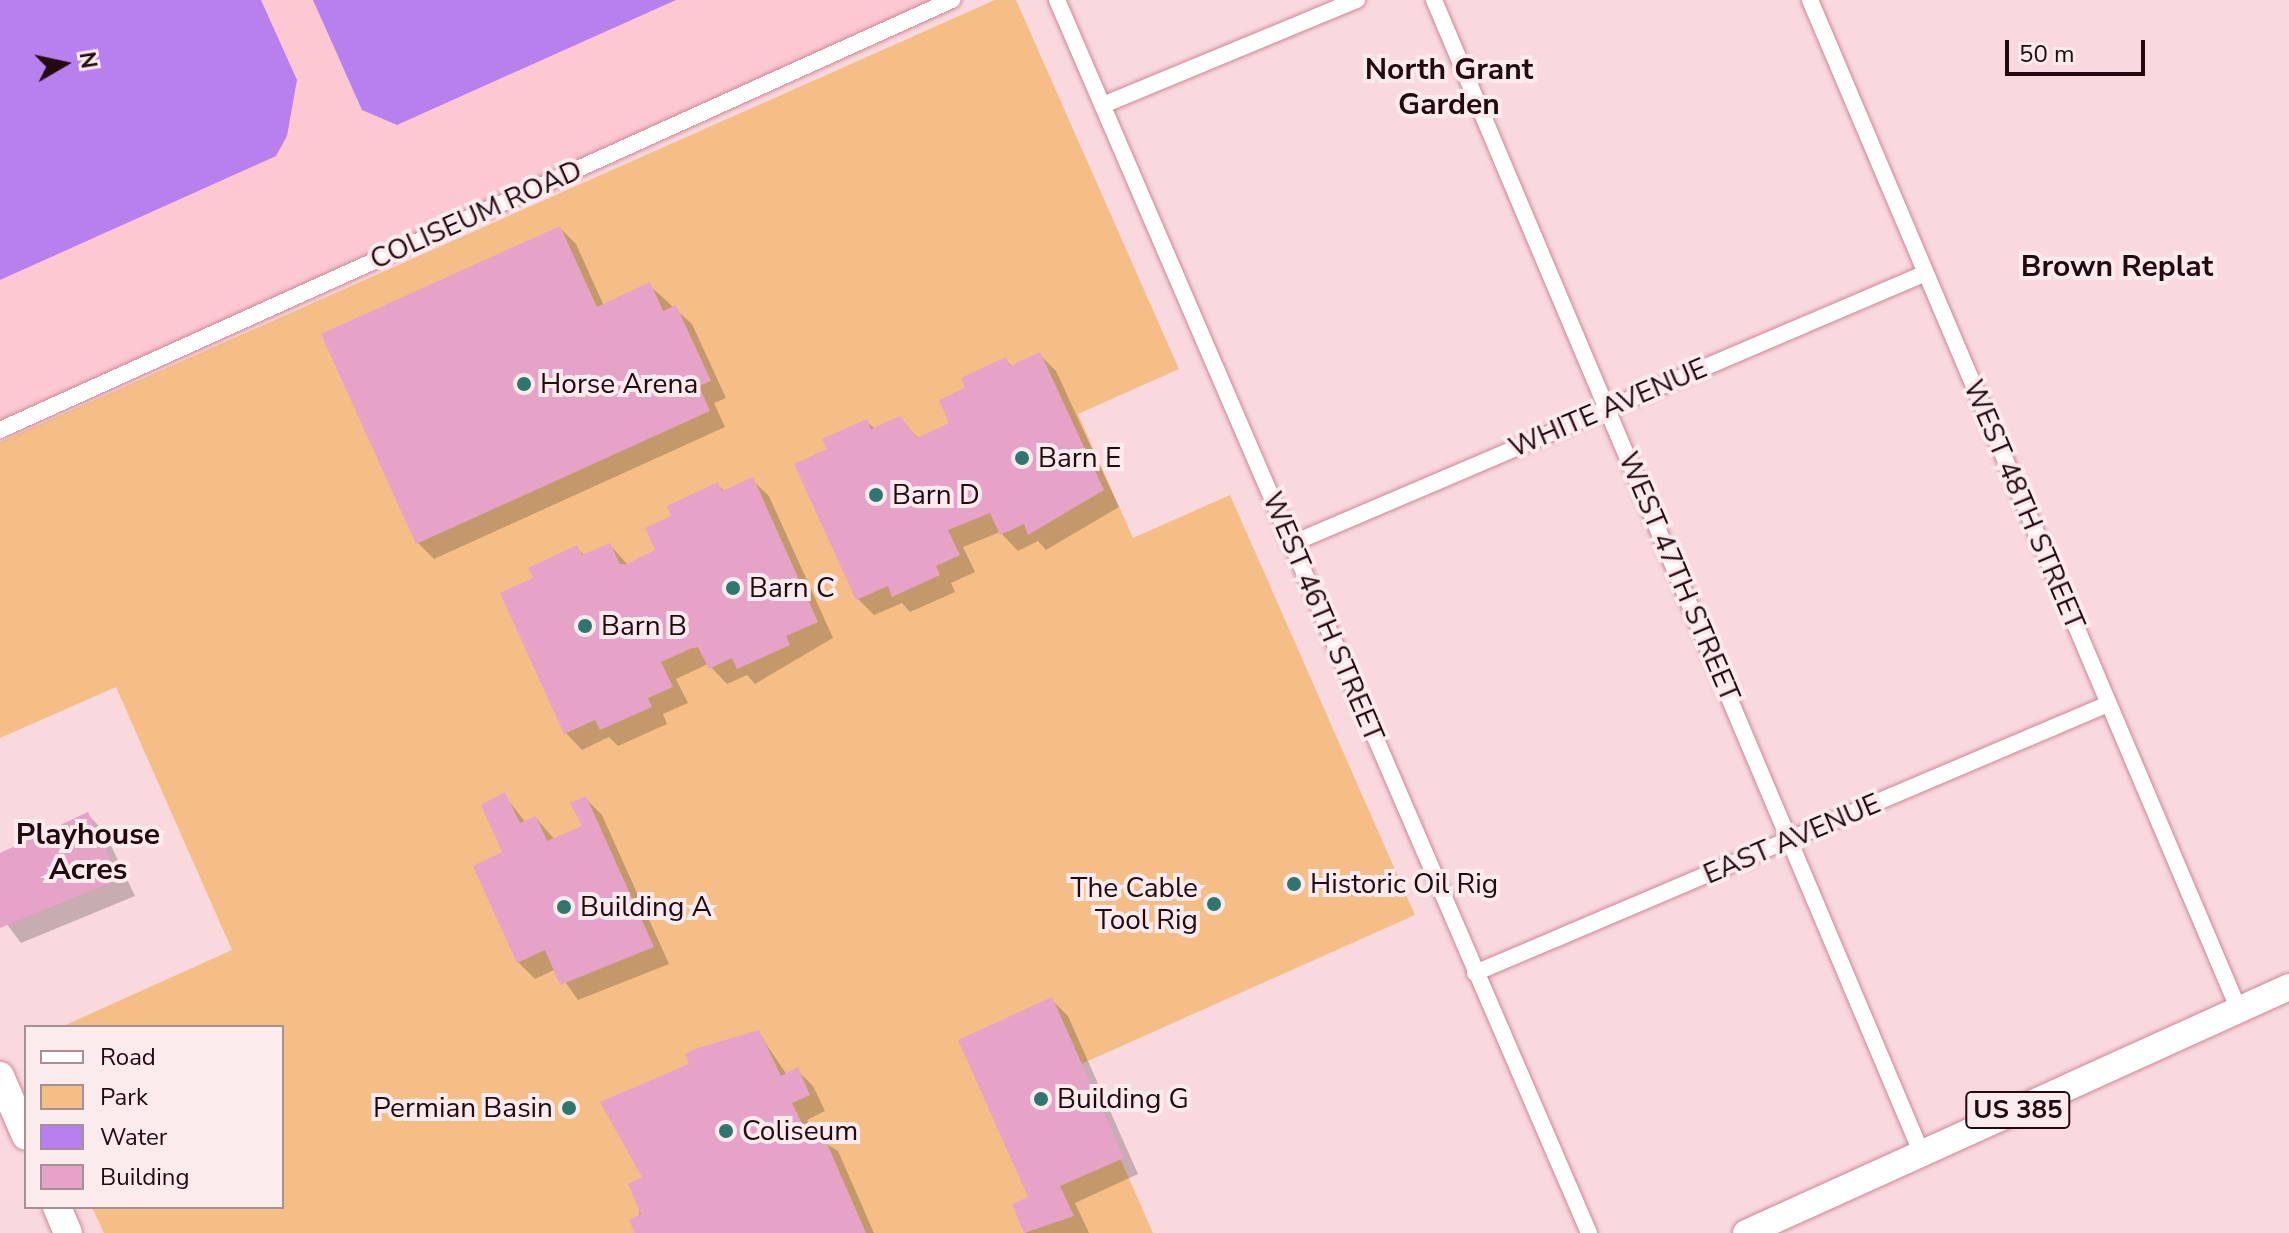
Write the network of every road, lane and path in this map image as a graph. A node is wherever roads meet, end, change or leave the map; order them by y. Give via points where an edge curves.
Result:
1 (952, 0) edge
2 (1057, 0) edge
3 (1357, 0) edge
4 (1434, 0) edge
5 (1810, 0) edge
6 (1103, 105) junction
7 (1926, 273) junction
8 (1607, 408) junction
9 (0, 430) edge
10 (1291, 544) junction
11 (2108, 704) junction
12 (1791, 839) junction
13 (1475, 973) junction
14 (2289, 987) edge
15 (2239, 1010) junction
16 (0, 1076) edge
17 (24, 1131) edge
18 (1922, 1154) junction
19 (58, 1209) edge
20 (68, 1233) edge
21 (1589, 1233) edge
22 (1746, 1233) edge

1 - 9 street, COLISEUM ROAD
2 - 6 street, WEST 46TH STREET
3 - 6 street
4 - 8 street, WEST 47TH STREET
5 - 7 street, WEST 48TH STREET
6 - 10 street, WEST 46TH STREET
7 - 8 street, WHITE AVENUE
7 - 11 street, WEST 48TH STREET
8 - 10 street, WHITE AVENUE
8 - 12 street, WEST 47TH STREET
10 - 13 street, WEST 46TH STREET
11 - 12 street, EAST AVENUE
11 - 15 street, WEST 48TH STREET
12 - 13 street, EAST AVENUE
12 - 18 street, WEST 47TH STREET
13 - 21 street, WEST 46TH STREET
14 - 15 main road, US 385
15 - 18 main road, US 385
16 - 17 highway
18 - 22 main road, US 385
19 - 20 highway

